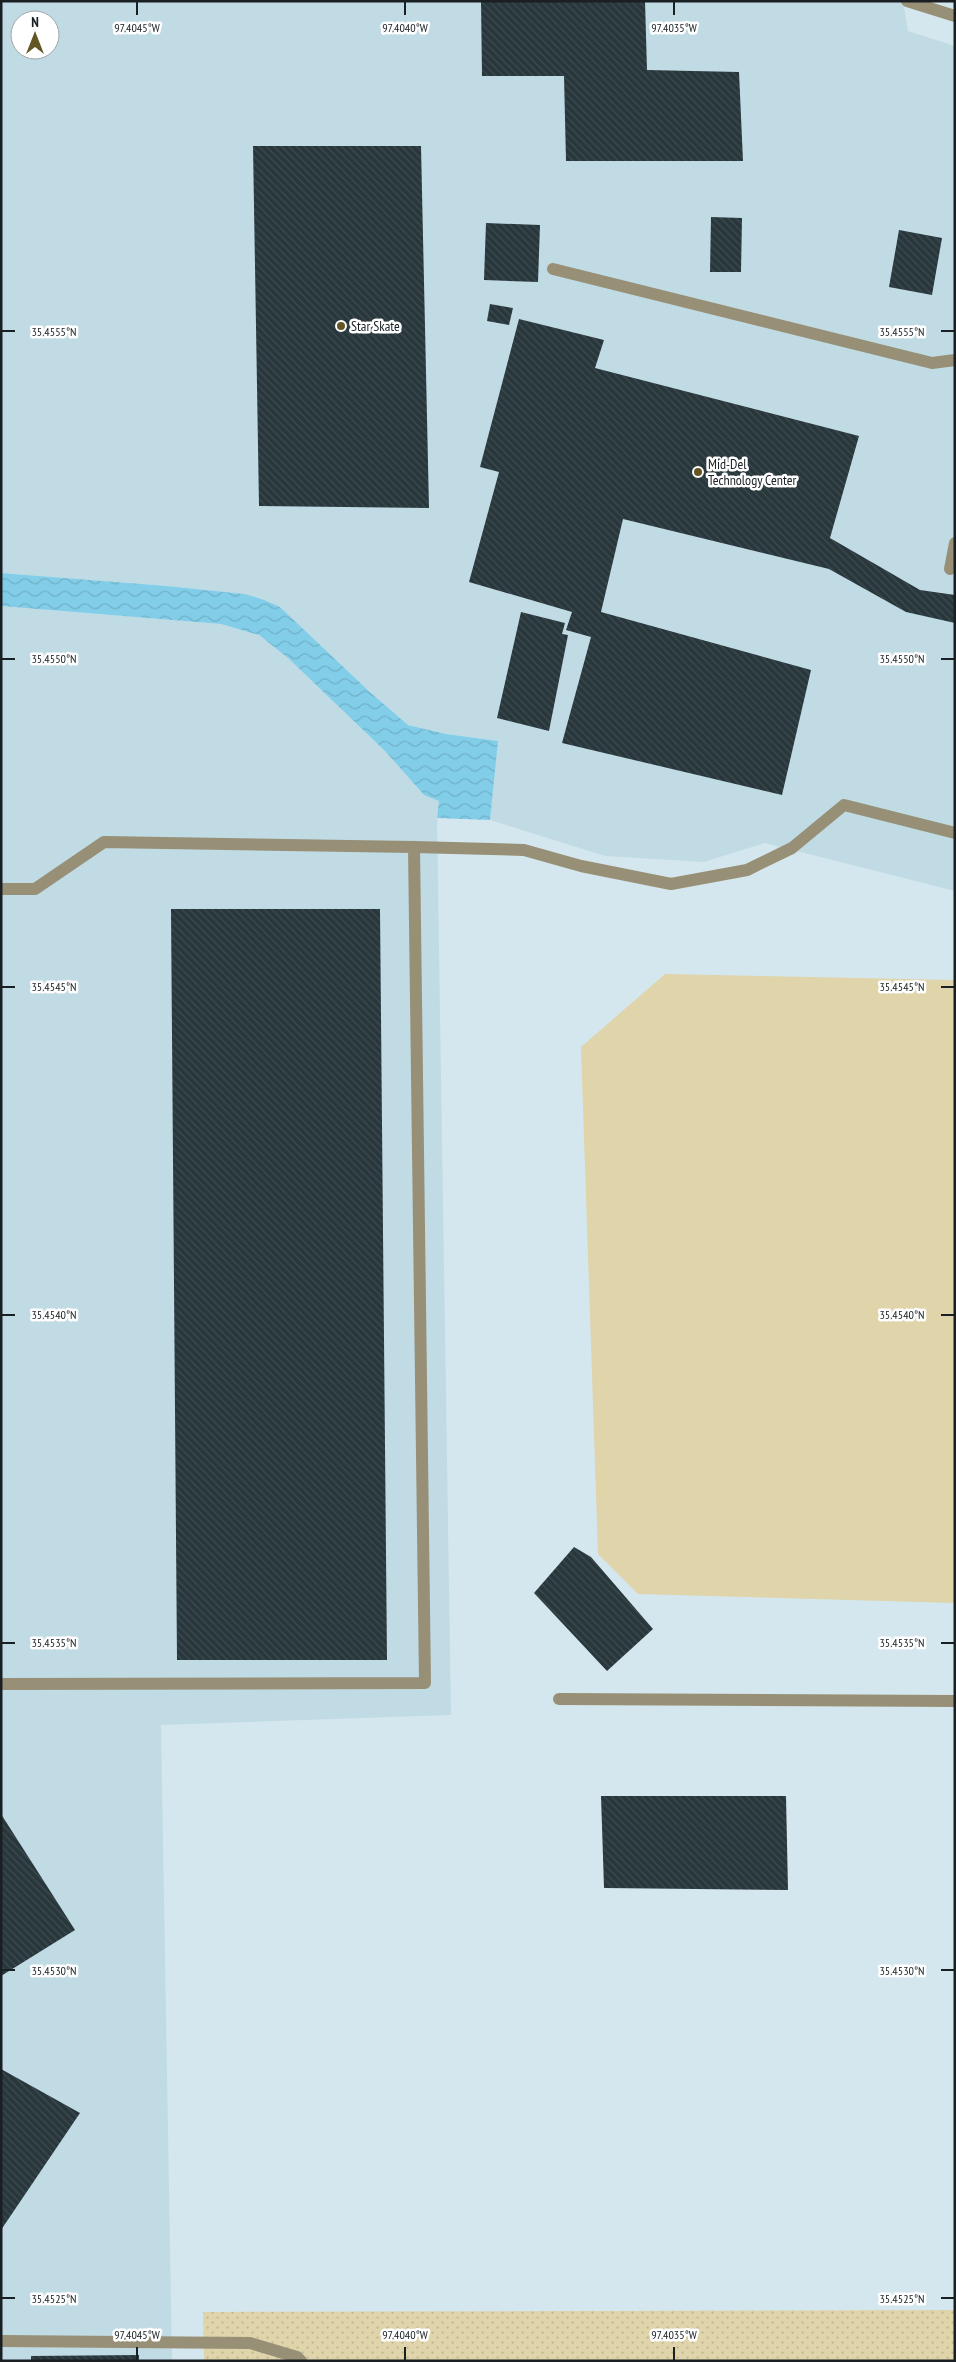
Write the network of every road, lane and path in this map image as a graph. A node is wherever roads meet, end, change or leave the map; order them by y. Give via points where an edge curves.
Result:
1 (907, 1) edge
2 (955, 16) edge
3 (553, 269) dead end
4 (955, 360) edge
5 (955, 543) edge
6 (950, 568) dead end
7 (955, 833) edge
8 (414, 846) junction
9 (1, 889) edge
10 (1, 1684) edge
11 (559, 1699) dead end
12 (955, 1701) edge
13 (1, 2340) edge
14 (301, 2361) edge

1 - 2 lane
3 - 4 lane via 932,363
5 - 6 lane
7 - 8 lane via 844,805 792,848 746,870 671,884 581,866 524,850
8 - 9 lane via 104,842 35,889
8 - 10 lane via 425,1683
11 - 12 lane
13 - 14 lane via 250,2343 298,2357

